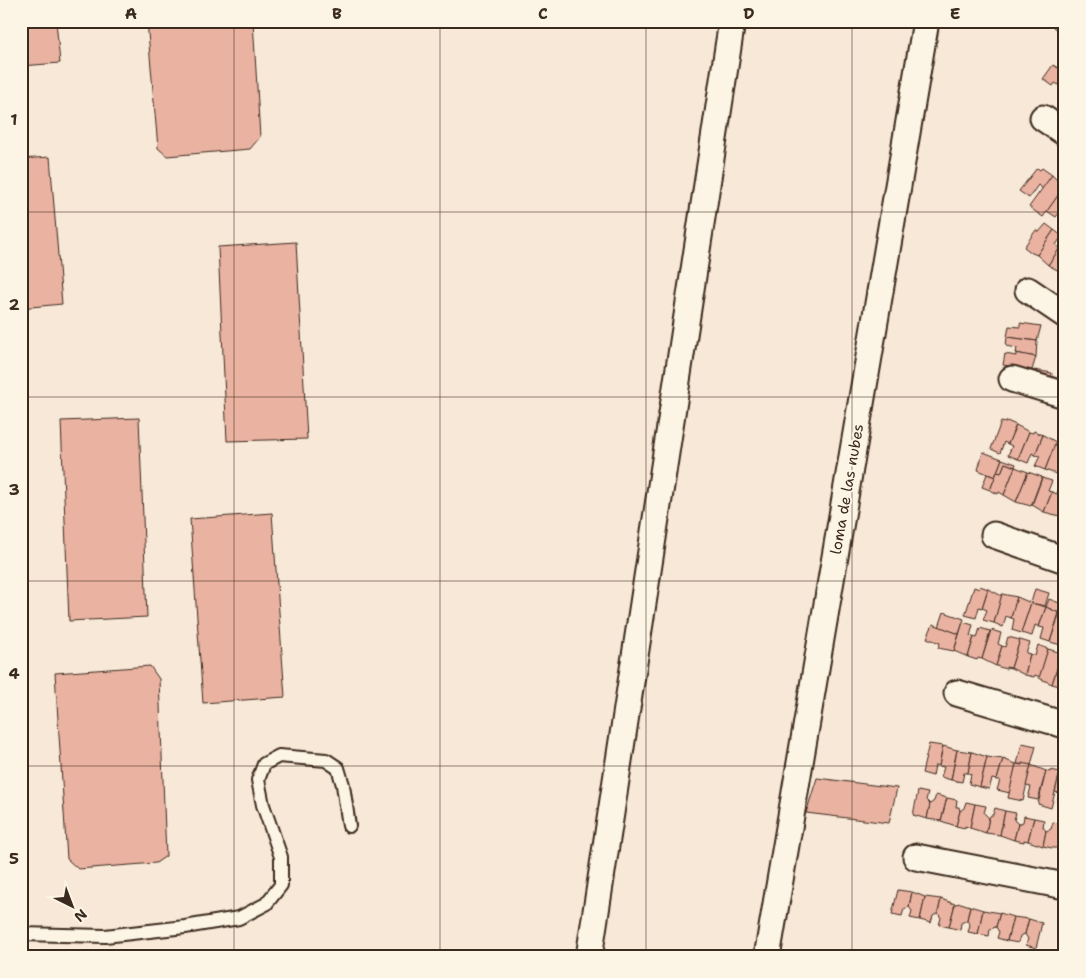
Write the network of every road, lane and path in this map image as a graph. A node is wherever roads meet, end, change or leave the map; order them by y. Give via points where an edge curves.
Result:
1 (732, 21) edge
2 (926, 21) edge
3 (1043, 118) dead end
4 (1065, 133) edge
5 (1028, 290) dead end
6 (1065, 315) edge
7 (1012, 379) dead end
8 (1065, 395) edge
9 (994, 536) dead end
10 (1065, 560) edge
11 (957, 693) dead end
12 (1065, 725) edge
13 (349, 826) dead end
14 (916, 857) dead end
15 (1065, 886) edge
16 (21, 934) edge
17 (589, 957) edge
18 (767, 957) edge

1 - 17 street
2 - 18 street, loma de las nubes
3 - 4 street
5 - 6 street
7 - 8 street
9 - 10 street
11 - 12 street
13 - 16 lane via 344,785 338,768 326,760 279,756 264,764 258,780 262,805 281,857 282,885 266,904 239,918 185,927 105,936
14 - 15 street

